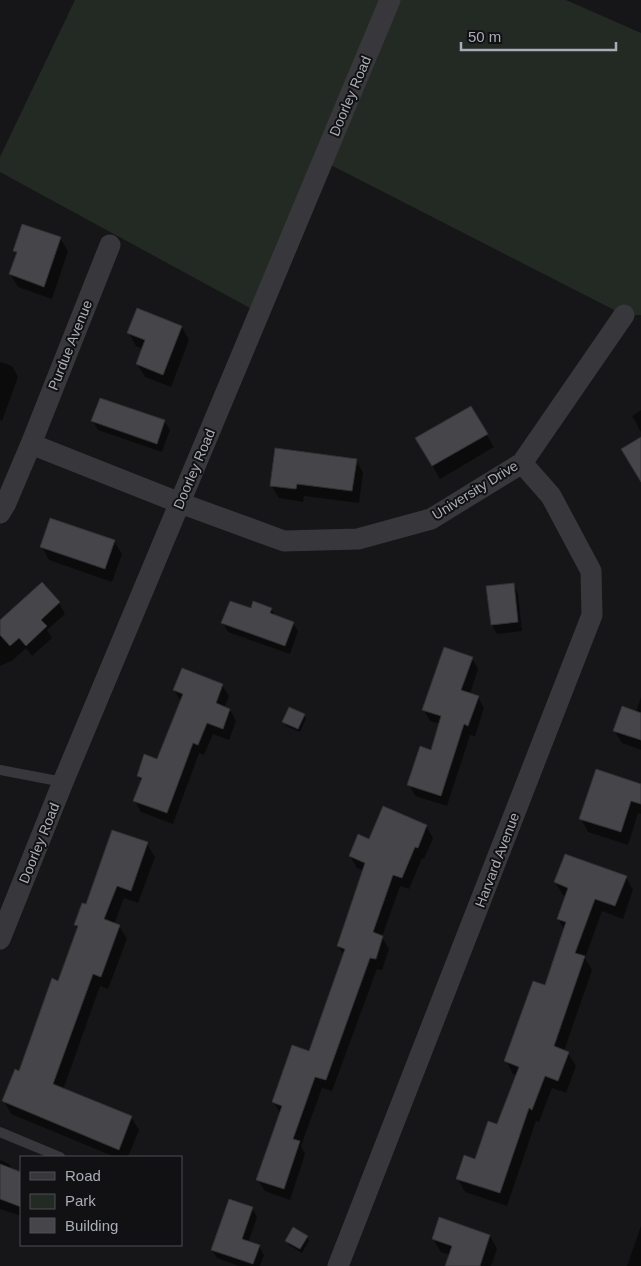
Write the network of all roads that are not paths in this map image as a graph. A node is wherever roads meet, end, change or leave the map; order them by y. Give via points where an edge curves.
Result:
1 (390, 0) edge
2 (110, 245) dead end
3 (624, 315) dead end
4 (30, 444) junction
5 (522, 463) junction
6 (180, 504) junction
7 (0, 513) edge
8 (0, 770) edge
9 (63, 782) junction
10 (0, 939) edge
11 (0, 1132) edge
12 (58, 1156) edge
13 (338, 1266) edge

1 - 6 street, Doorley Road
2 - 4 street, Purdue Avenue
3 - 5 street, University Drive
4 - 6 street, University Drive
4 - 7 street, Purdue Avenue
5 - 6 street, University Drive via 431,519 358,538 284,541
5 - 13 street, Harvard Avenue via 551,496 591,571 592,614
6 - 9 street, Doorley Road
8 - 9 lane
9 - 10 street, Doorley Road
11 - 12 lane

